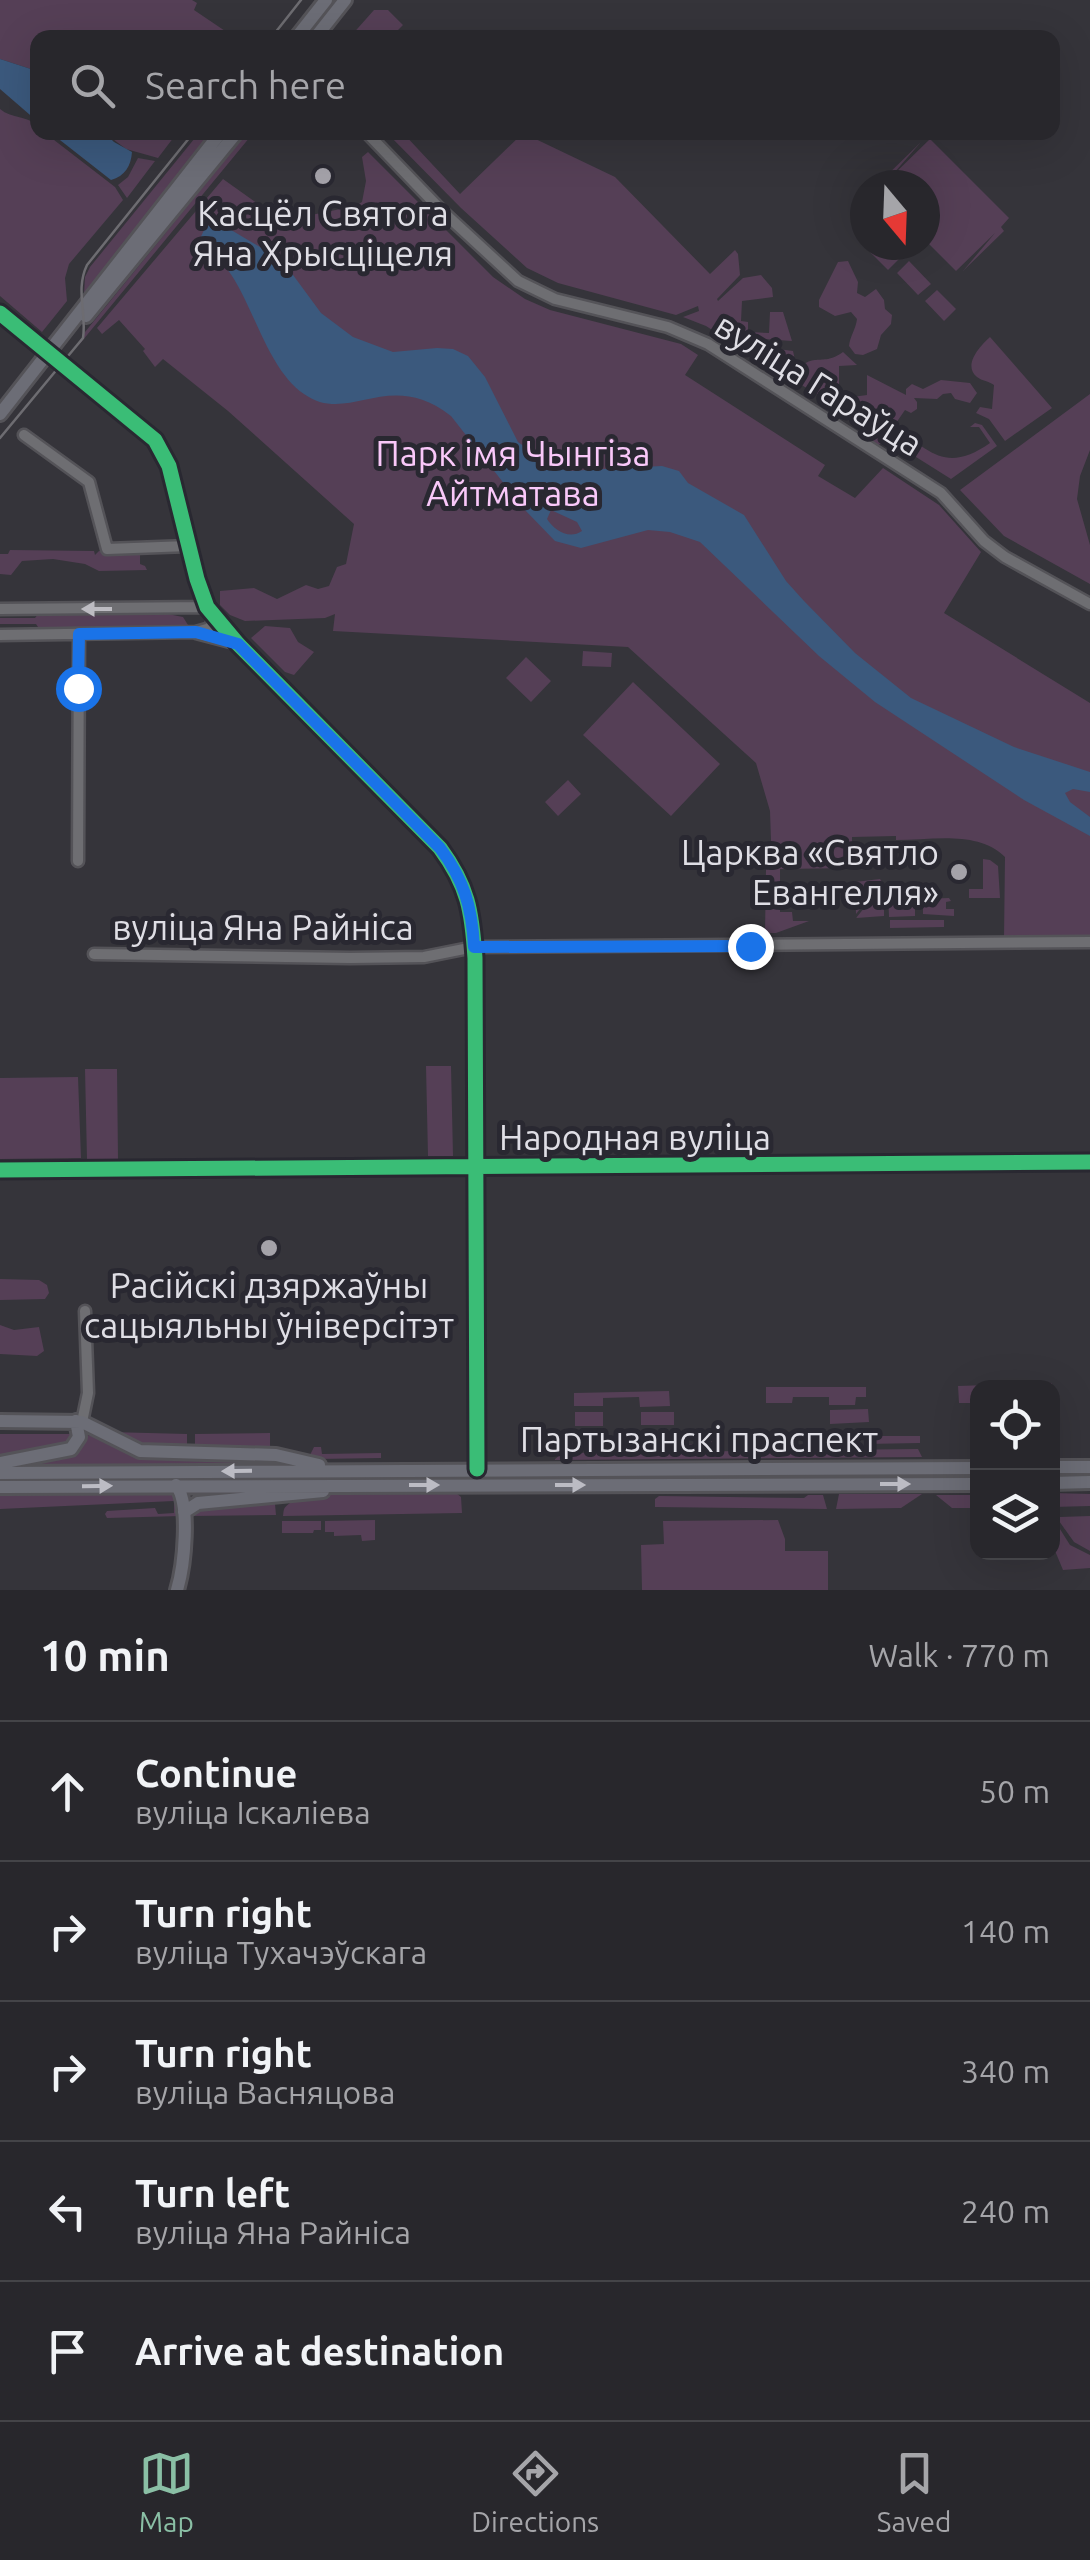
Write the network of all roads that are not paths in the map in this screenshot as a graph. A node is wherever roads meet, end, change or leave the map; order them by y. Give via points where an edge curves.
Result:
1 (326, 0) edge
2 (345, 0) edge
3 (302, 30) edge
4 (321, 30) edge
5 (215, 140) edge
6 (230, 140) edge
7 (374, 140) edge
8 (0, 313) edge
9 (48, 353) junction
10 (0, 414) edge
11 (24, 435) dead end
12 (188, 546) junction
13 (1090, 604) edge
14 (0, 609) edge
15 (210, 611) junction
16 (196, 632) junction
17 (79, 634) junction
18 (0, 635) edge
19 (238, 644) junction
20 (78, 861) dead end
21 (1090, 942) edge
22 (474, 947) junction
23 (94, 954) dead end
24 (1090, 1162) edge
25 (476, 1168) junction
26 (0, 1170) edge
27 (85, 1312) dead end
28 (0, 1421) edge
29 (79, 1422) junction
30 (0, 1463) edge
31 (1060, 1467) edge
32 (1090, 1467) edge
33 (970, 1468) edge
34 (478, 1469) junction
35 (334, 1470) junction
36 (0, 1473) edge
37 (1090, 1482) edge
38 (1060, 1483) edge
39 (970, 1484) edge
40 (345, 1485) junction
41 (472, 1485) junction
42 (176, 1486) junction
43 (0, 1487) edge
44 (184, 1512) junction
45 (177, 1590) edge

1 - 3 main road
2 - 4 main road
5 - 9 main road
6 - 9 main road
7 - 13 street, вуліца Гараўца via 518,280 555,299 668,327 708,344 941,493 1004,557
8 - 9 street
9 - 10 main road
9 - 12 street via 155,440 169,466
11 - 12 street via 89,482 108,549
12 - 15 street
15 -> 14 street
15 - 16 street via 210,628
15 - 19 street
16 - 17 street
16 - 19 street
17 - 18 street
17 - 20 street
19 - 22 street via 440,848 465,888
21 - 22 street, вуліца Яна Райніса
22 - 23 street, вуліца Яна Райніса via 424,957
22 - 25 street
24 - 25 street, Народная вуліца
25 - 26 street, Народная вуліца
25 - 34 street
27 - 29 street via 88,1393
28 - 29 main road
29 - 30 main road via 71,1449
29 - 35 main road via 140,1452 276,1455
31 - 32 main road
33 - 34 main road, Партызанскі праспект
34 - 35 main road, Партызанскі праспект
34 - 41 main road
35 -> 36 main road, Партызанскі праспект
37 - 38 main road
41 -> 39 main road, Партызанскі праспект
40 -> 41 main road, Партызанскі праспект
40 - 42 main road, Партызанскі праспект
40 - 44 main road via 198,1503
43 -> 42 main road, Партызанскі праспект
42 - 44 main road
44 - 45 main road

